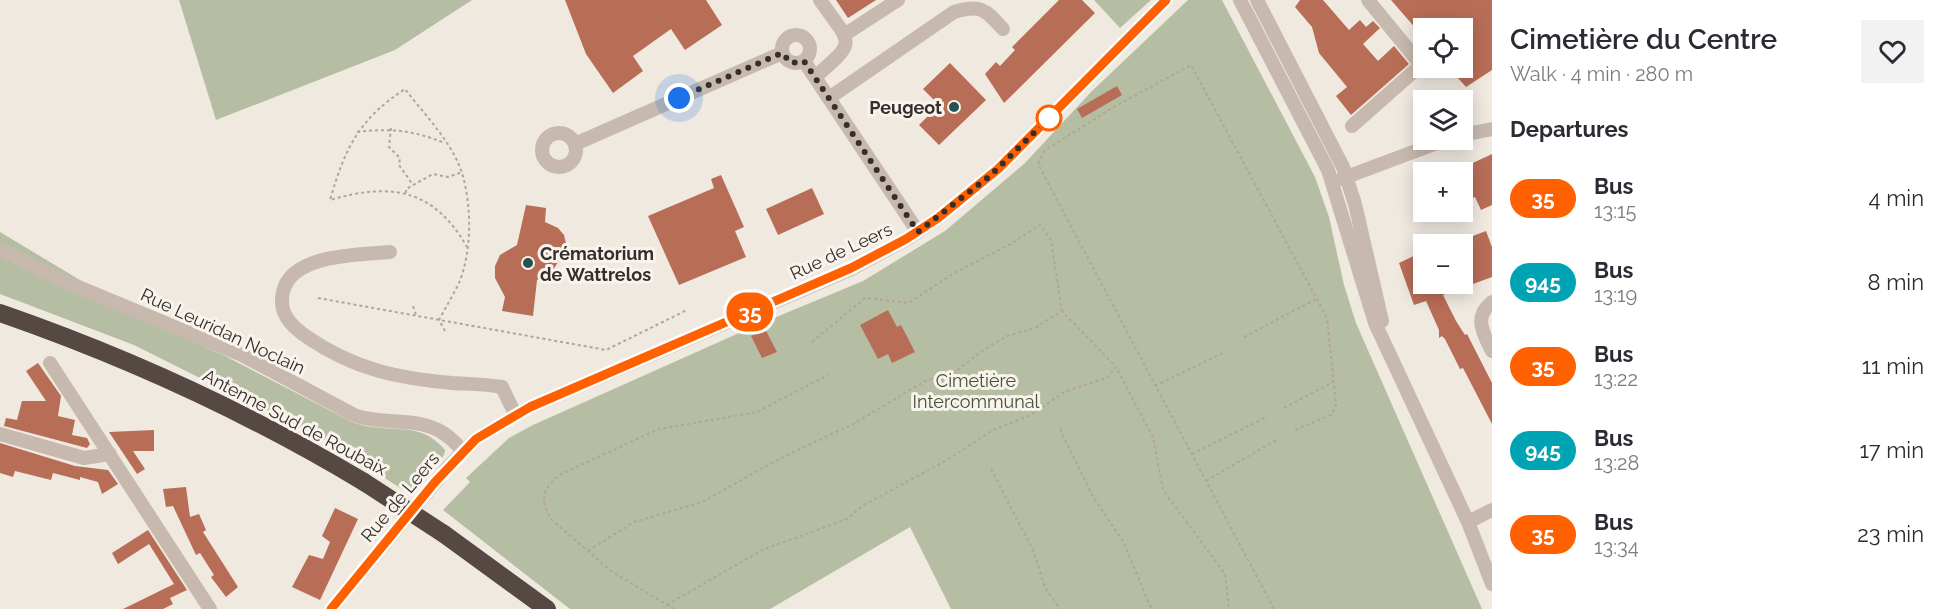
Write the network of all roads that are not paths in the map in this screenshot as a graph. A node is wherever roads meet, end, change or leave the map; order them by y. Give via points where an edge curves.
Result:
1 (820, 0) edge
2 (898, 0) edge
3 (1166, 0) edge
4 (1240, 0) edge
5 (1257, 0) edge
6 (1368, 0) edge
7 (1003, 29) dead end
8 (844, 35) junction
9 (782, 53) junction
10 (804, 61) junction
11 (815, 77) junction
12 (829, 98) junction
13 (1352, 126) dead end
14 (1492, 129) edge
15 (1473, 133) edge
16 (575, 144) dead end
17 (1418, 150) edge
18 (1347, 176) junction
19 (1333, 182) junction
20 (918, 232) junction
21 (0, 249) edge
22 (390, 252) dead end
23 (1492, 302) edge
24 (0, 313) edge
25 (1492, 351) edge
26 (51, 363) dead end
27 (1404, 382) junction
28 (515, 414) junction
29 (0, 434) edge
30 (464, 451) junction
31 (110, 454) junction
32 (1492, 510) edge
33 (1468, 522) junction
34 (1492, 567) edge
35 (1492, 584) edge
36 (210, 609) edge
37 (332, 609) edge
38 (547, 609) edge

1 - 8 street
2 - 8 street
3 - 20 street, Rue de Leers via 1004,163
4 - 19 street
5 - 18 street
6 - 13 street via 1421,65
7 - 12 street via 986,10 971,7 954,12
8 - 11 street via 846,50
9 - 10 street via 791,63
9 - 10 street via 785,40 798,35 809,44 810,53
9 - 16 street
10 - 11 street
11 - 12 street
12 - 20 street
14 - 15 street
17 - 18 street
18 - 19 street
18 - 27 street via 1381,317
19 - 27 street via 1369,308
20 - 28 street, Rue de Leers via 858,266
21 - 30 street, Rue Leuridan Noclain via 59,279 242,355 354,415 431,427
22 - 28 street via 320,261 298,269 286,281 282,295 283,313 289,323 325,350 385,375 502,387
23 - 25 street via 1483,311 1480,322
24 - 38 highway, Antenne Sud de Roubaix, bridge via 177,383 291,440 444,534
26 - 31 street
27 - 33 street
28 - 30 street, Rue de Leers
29 - 31 street via 84,458
30 - 37 street, Rue de Leers
31 - 36 street
32 - 33 street
33 - 34 street
33 - 35 street

